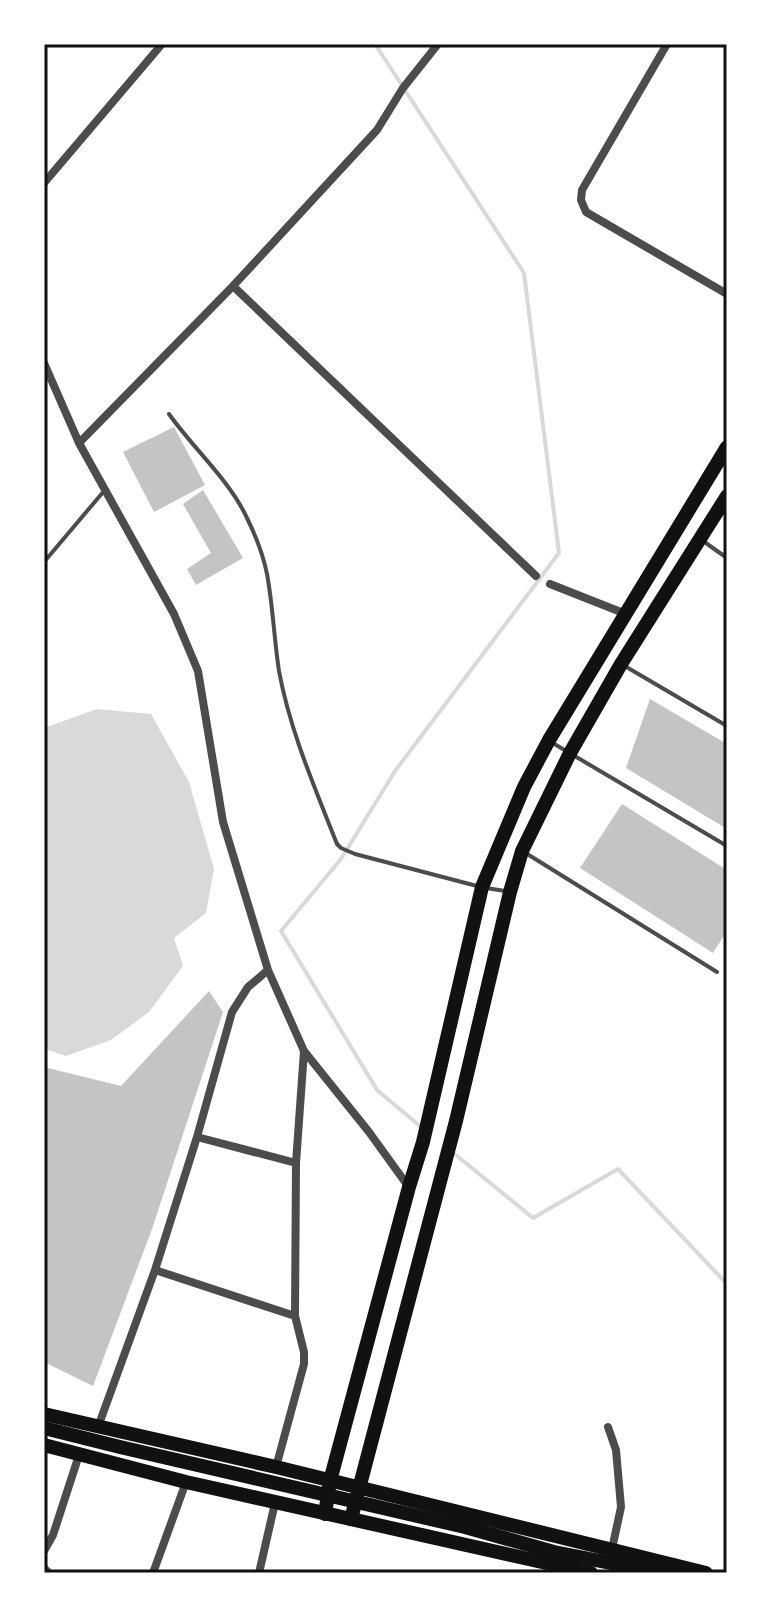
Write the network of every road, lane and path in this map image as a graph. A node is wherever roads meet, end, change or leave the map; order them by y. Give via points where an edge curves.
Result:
1 (162, 44) edge
2 (438, 44) edge
3 (667, 44) edge
4 (44, 183) edge
5 (233, 286) junction
6 (727, 294) edge
7 (44, 363) edge
8 (169, 414) dead end
9 (79, 443) junction
10 (727, 448) edge
11 (106, 489) junction
12 (727, 496) edge
13 (700, 539) junction
14 (727, 558) edge
15 (44, 562) edge
16 (536, 576) dead end
17 (550, 584) dead end
18 (626, 614) junction
19 (621, 664) junction
20 (727, 726) edge
21 (549, 740) junction
22 (570, 753) junction
23 (727, 846) edge
24 (522, 851) junction
25 (482, 887) junction
26 (510, 892) junction
27 (268, 970) junction
28 (717, 972) dead end
29 (304, 1051) junction
30 (197, 1137) junction
31 (296, 1163) junction
32 (409, 1187) junction
33 (155, 1270) junction
34 (295, 1316) junction
35 (44, 1414) edge
36 (98, 1427) junction
37 (608, 1427) dead end
38 (44, 1428) edge
39 (44, 1445) edge
40 (79, 1455) junction
41 (276, 1467) junction
42 (330, 1481) junction
43 (186, 1482) junction
44 (360, 1488) junction
45 (275, 1503) junction
46 (325, 1514) junction
47 (351, 1519) junction
48 (612, 1549) junction
49 (44, 1551) edge
50 (44, 1568) edge
51 (49, 1573) edge
52 (153, 1573) edge
53 (259, 1573) edge
54 (591, 1573) edge
55 (662, 1573) edge
56 (706, 1573) edge

1 - 4 street
2 - 5 street via 377,130
3 - 6 street via 581,200 586,212
5 - 9 street
5 - 16 street
7 - 9 street
8 - 25 lane via 229,487 254,533 266,570 288,710 337,844 350,853
9 - 11 street
10 - 18 main road
11 - 15 lane
11 - 27 street via 174,614 198,671 223,822
12 - 13 main road
13 - 14 lane
13 - 19 main road
17 - 18 street
18 - 21 main road
19 - 20 lane
19 - 22 main road
21 - 22 lane
21 - 25 main road
22 - 23 lane
22 - 24 main road
24 - 26 main road
24 - 28 lane
25 - 26 lane
25 - 32 main road
26 - 44 main road
27 - 29 street
27 - 30 street via 248,987 232,1012
29 - 31 street
29 - 32 street
30 - 31 street
30 - 33 street
31 - 34 street
32 - 42 main road
33 - 34 street
33 - 36 street
34 - 41 street via 304,1364
35 - 36 main road
36 - 41 main road
37 - 48 street via 616,1450 621,1507
38 - 55 main road via 554,1552
39 - 40 main road
40 - 43 main road
40 - 49 street
41 - 42 main road
42 - 44 main road
42 - 46 main road
43 - 45 main road
43 - 52 street
44 - 47 main road
44 - 48 main road
45 - 46 main road
45 - 53 street
46 - 47 main road
47 - 54 main road
48 - 56 main road
50 - 51 street

